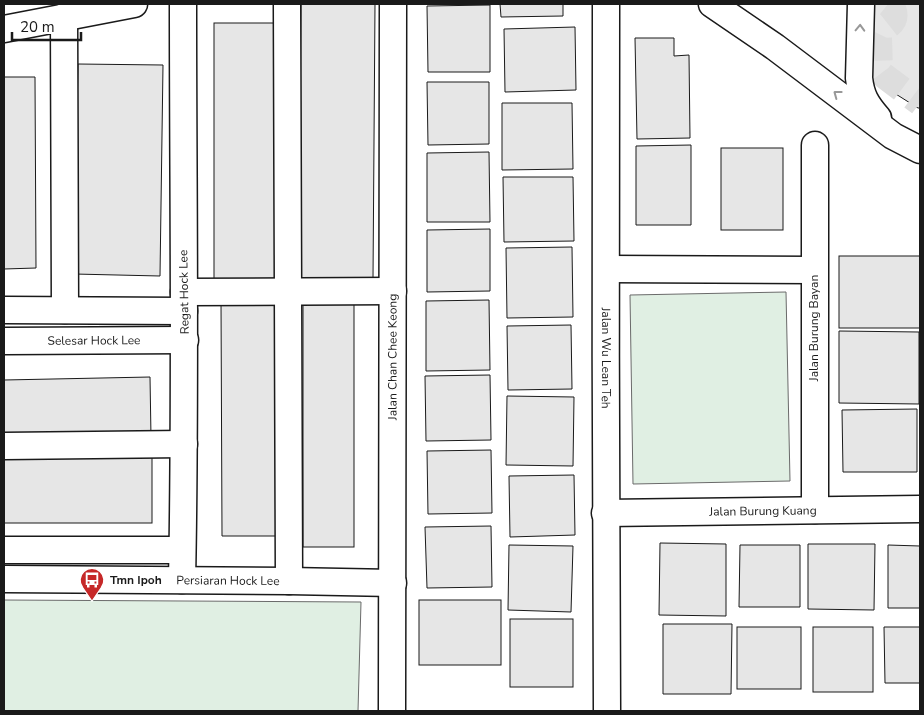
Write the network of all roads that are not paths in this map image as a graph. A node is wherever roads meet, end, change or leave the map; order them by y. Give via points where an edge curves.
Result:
1 (134, 4) edge
2 (183, 4) edge
3 (287, 4) edge
4 (393, 4) edge
5 (606, 4) edge
6 (712, 4) edge
7 (861, 4) edge
8 (64, 17) junction
9 (4, 29) edge
10 (893, 136) junction
11 (815, 145) dead end
12 (920, 150) edge
13 (606, 269) junction
14 (814, 270) junction
15 (288, 291) junction
16 (393, 291) junction
17 (184, 302) junction
18 (4, 310) edge
19 (65, 310) junction
20 (185, 340) junction
21 (4, 341) edge
22 (184, 444) junction
23 (4, 446) edge
24 (920, 509) edge
25 (815, 510) junction
26 (605, 512) junction
27 (4, 550) edge
28 (182, 550) junction
29 (4, 579) edge
30 (182, 580) junction
31 (290, 581) junction
32 (393, 583) junction
33 (392, 711) edge
34 (607, 711) edge

1 - 8 street
2 - 17 street, Regat Hock Lee
3 - 15 street
4 - 16 street, Jalan Chan Chee Keong
5 - 13 street, Jalan Wu Lean Teh
10 -> 6 street
10 -> 7 street via 864,101 860,89
8 - 9 street
8 - 19 street
10 - 12 street
11 - 14 street, Jalan Burung Bayan
13 - 14 street
13 - 26 street, Jalan Wu Lean Teh
14 - 25 street, Jalan Burung Bayan
15 - 16 street
15 - 17 street
15 - 31 street
16 - 32 street, Jalan Chan Chee Keong
17 - 19 street
17 - 20 street, Regat Hock Lee
18 - 19 street
20 - 21 street, Selesar Hock Lee
20 - 22 street, Regat Hock Lee
22 - 23 street
22 - 28 street, Regat Hock Lee
24 - 25 street, Jalan Burung Kuang
25 - 26 street, Jalan Burung Kuang
26 - 34 street, Jalan Wu Lean Teh
27 - 28 street
28 - 30 street, Regat Hock Lee
29 - 30 street, Persiaran Hock Lee
30 - 31 street, Persiaran Hock Lee
31 - 32 street, Persiaran Hock Lee
32 - 33 street, Jalan Chan Chee Keong

